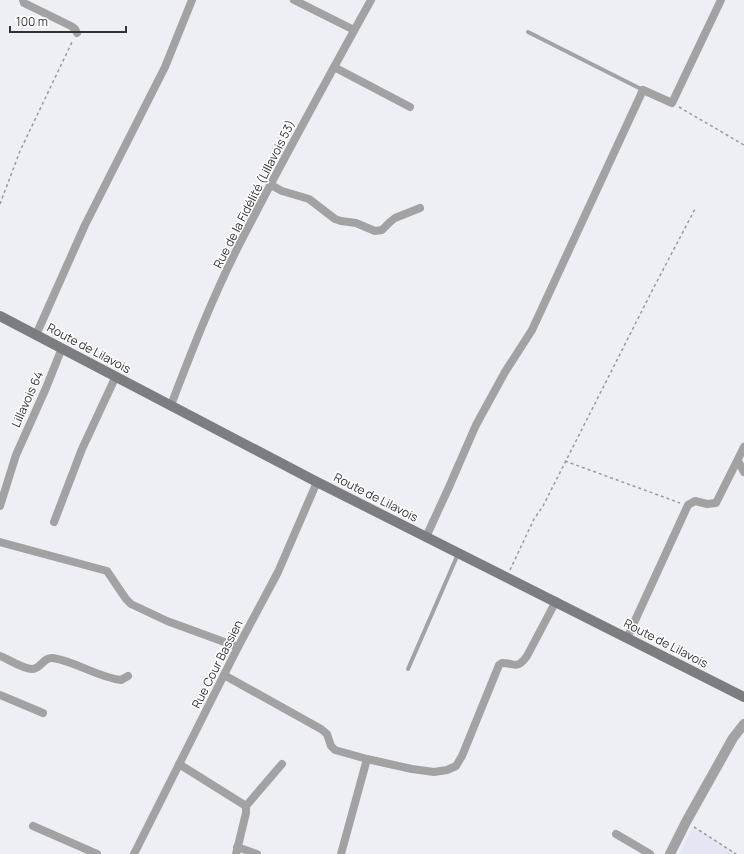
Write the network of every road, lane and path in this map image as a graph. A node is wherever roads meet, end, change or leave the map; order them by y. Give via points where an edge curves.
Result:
1 (23, 0) edge
2 (192, 0) edge
3 (294, 0) edge
4 (371, 0) edge
5 (721, 0) edge
6 (354, 30) junction
7 (528, 32) dead end
8 (77, 33) joint
9 (334, 67) junction
10 (643, 90) junction
11 (672, 103) junction
12 (410, 107) dead end
13 (744, 145) edge
14 (271, 185) junction
15 (0, 204) edge
16 (420, 208) dead end
17 (695, 209) dead end
18 (0, 316) edge
19 (36, 334) junction
20 (62, 348) junction
21 (116, 376) junction
22 (171, 405) junction
23 (744, 447) edge
24 (565, 461) junction
25 (738, 461) junction
26 (744, 472) edge
27 (317, 482) junction
28 (688, 505) junction
29 (0, 506) edge
30 (54, 522) dead end
31 (426, 537) junction
32 (0, 542) edge
33 (459, 553) junction
34 (506, 577) junction
35 (556, 602) junction
36 (627, 638) junction
37 (238, 647) junction
38 (0, 656) edge
39 (408, 669) dead end
40 (224, 675) junction
41 (128, 676) dead end
42 (0, 695) edge
43 (744, 697) edge
44 (43, 713) dead end
45 (744, 724) edge
46 (367, 759) junction
47 (179, 764) junction
48 (282, 764) dead end
49 (246, 806) junction
50 (686, 822) junction
51 (33, 826) dead end
52 (616, 834) dead end
53 (236, 850) edge
54 (97, 854) edge
55 (134, 854) edge
56 (257, 854) edge
57 (341, 854) edge
58 (650, 854) edge
59 (670, 854) edge
60 (736, 854) edge

1 - 8 street via 24,3 71,26
2 - 19 street via 164,67 85,225
3 - 6 street
4 - 6 street, Rue de la Fidélité (Lillavois 53)
5 - 11 street
6 - 9 street, Rue de la Fidélité (Lillavois 53)
7 - 10 lane
8 - 15 path via 20,151
9 - 12 street
9 - 14 street, Rue de la Fidélité (Lillavois 53)
10 - 11 street
10 - 31 street via 532,330 476,425
11 - 13 path
14 - 16 street via 309,199 335,219 356,223 375,231 382,230 395,218
14 - 22 street, Rue de la Fidélité (Lillavois 53) via 236,252
17 - 24 path
18 - 19 main road, Route de Lilavois
19 - 20 main road, Route de Lilavois
20 - 21 main road, Route de Lilavois
20 - 29 street, Lillavois 64 via 16,455
21 - 22 main road, Route de Lilavois
21 - 30 street via 82,449
22 - 27 main road, Route de Lilavois
23 - 25 street
24 - 28 path
24 - 34 path
25 - 26 street
25 - 28 street via 716,503 695,501
27 - 31 main road, Route de Lilavois
27 - 37 street, Rue Cour Bassien via 278,572
28 - 36 street
31 - 33 main road, Route de Lilavois
32 - 37 street via 107,571 131,604 167,621
33 - 34 main road, Route de Lilavois
33 - 39 lane
34 - 35 main road, Route de Lilavois
35 - 36 main road, Route de Lilavois
35 - 46 street via 523,662 516,665 499,665 456,766 434,772
36 - 43 main road, Route de Lilavois
37 - 40 street, Rue Cour Bassien
38 - 41 street via 32,669 51,658 111,679 121,680
40 - 46 street via 322,729 335,750
40 - 47 street, Rue Cour Bassien
42 - 44 street
45 - 50 street via 733,738
46 - 57 street
47 - 49 street
47 - 55 street, Rue Cour Bassien
48 - 49 street
49 - 53 street
50 - 59 street
50 - 60 path
51 - 54 street
52 - 58 street
53 - 56 street

